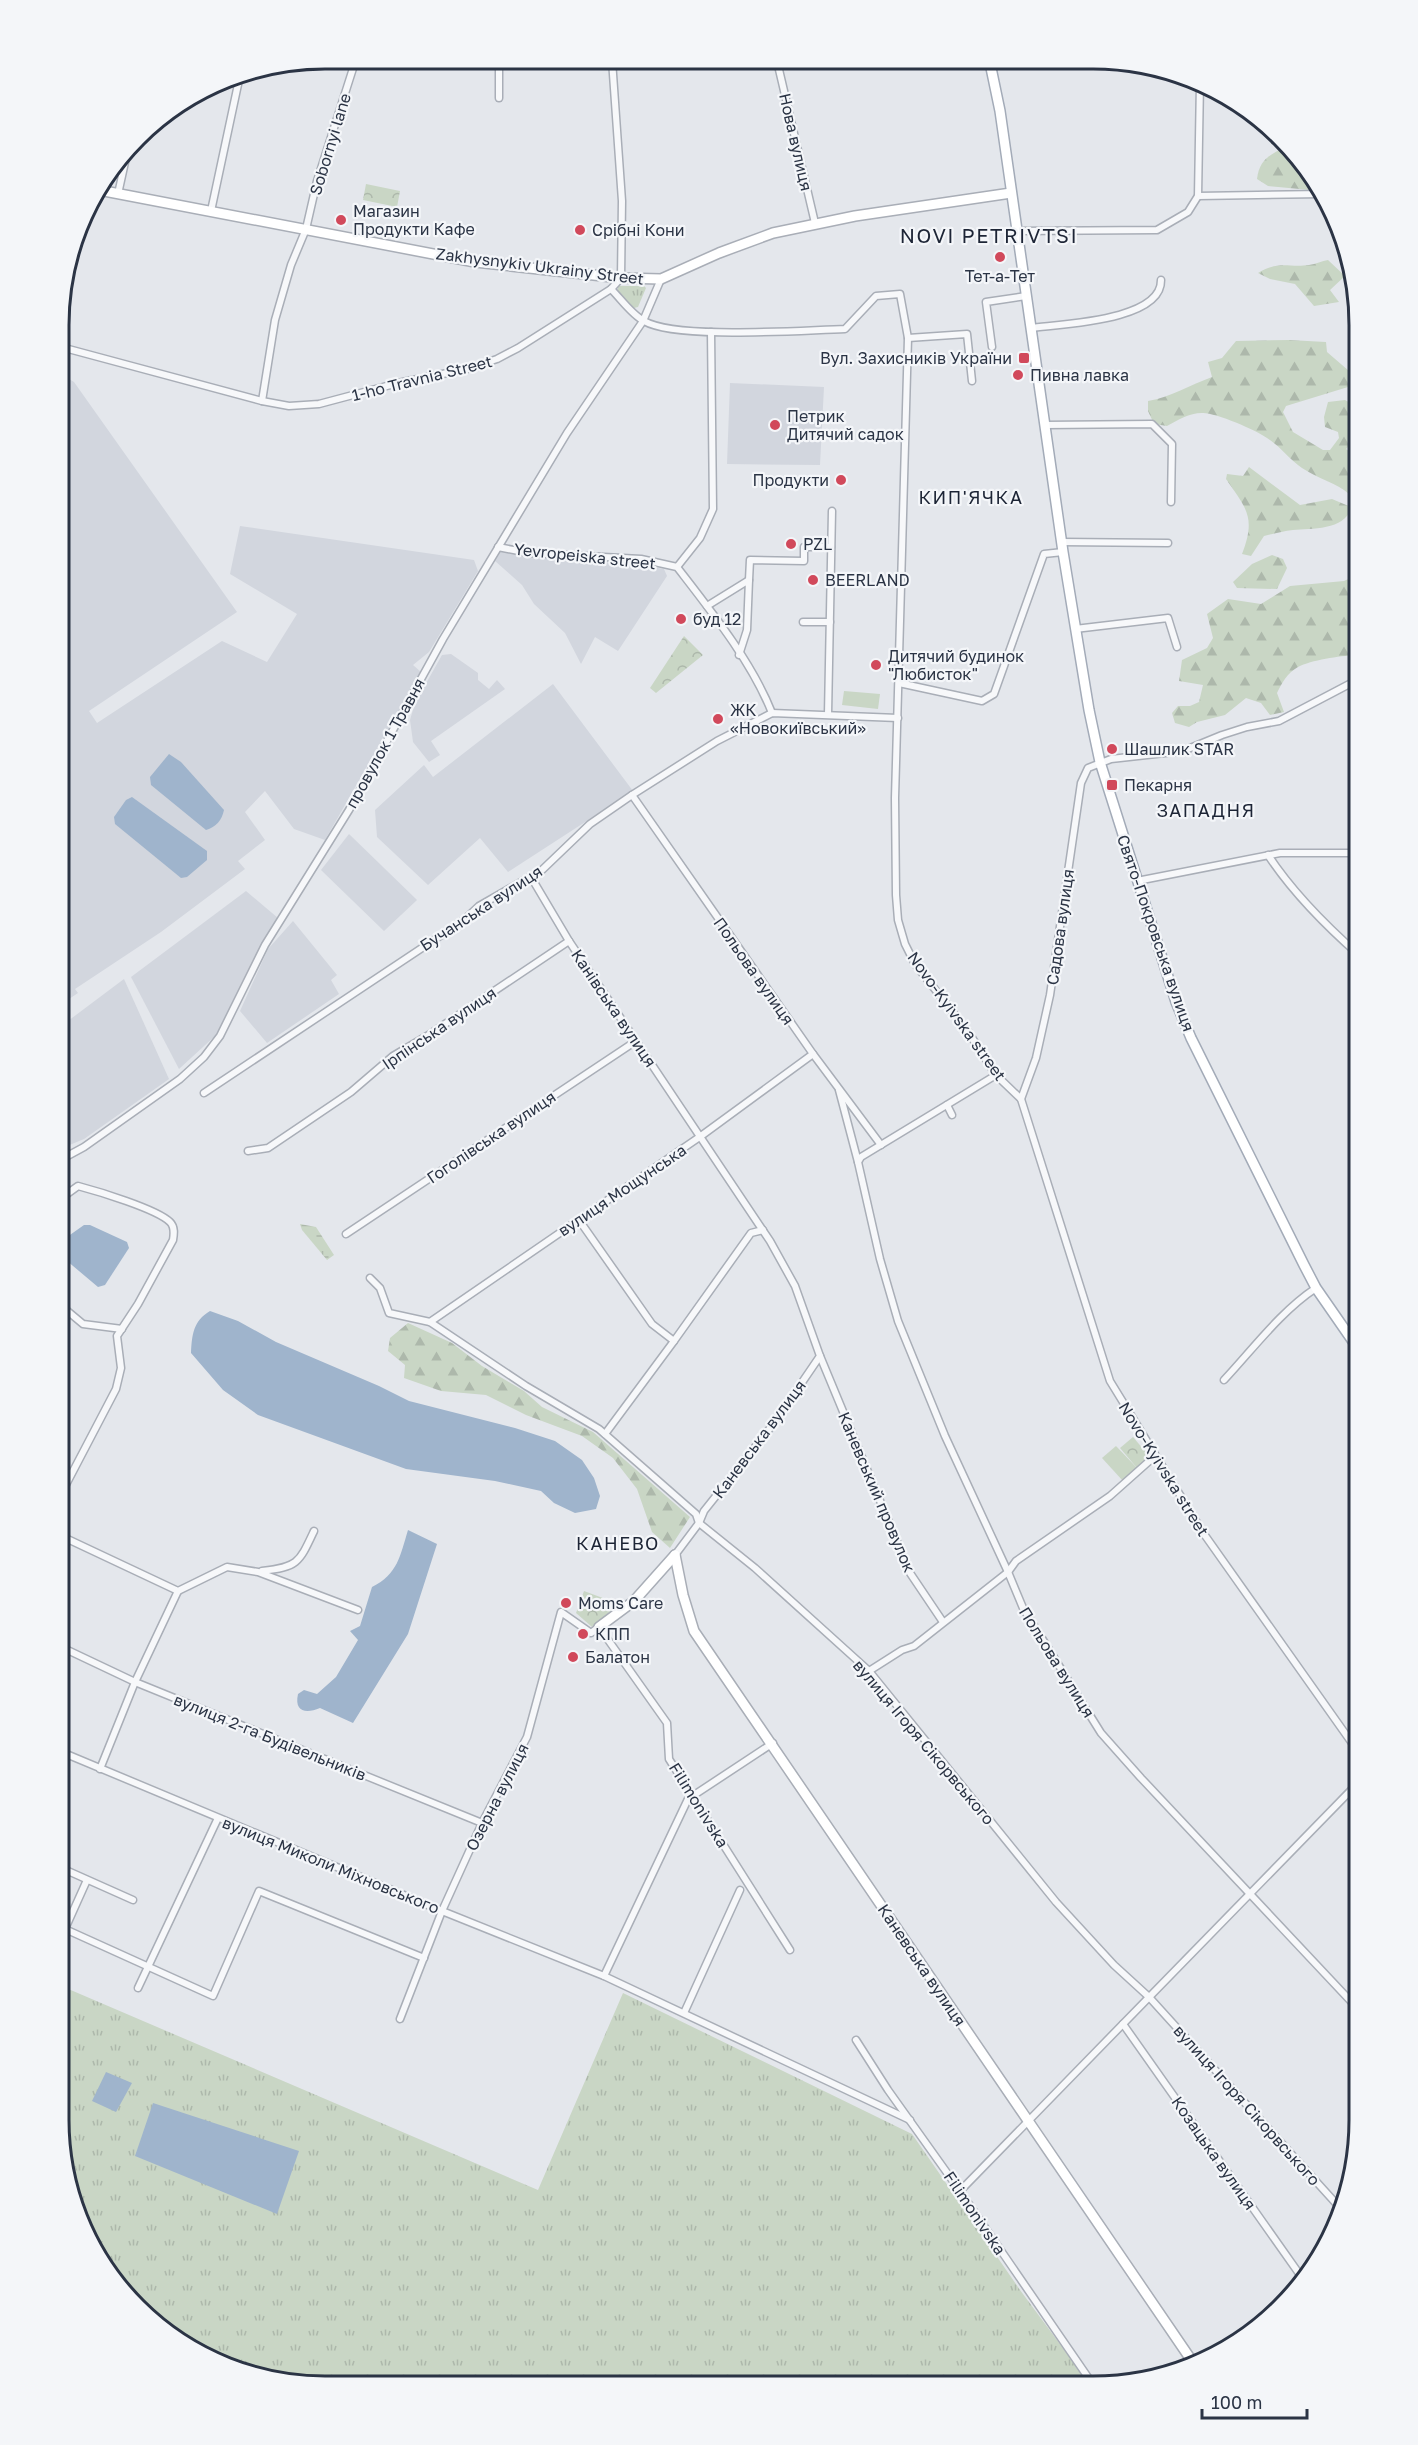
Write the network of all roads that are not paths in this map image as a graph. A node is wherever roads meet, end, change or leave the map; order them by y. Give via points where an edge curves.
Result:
1 (353, 69) edge
2 (499, 69) edge
3 (613, 69) edge
4 (779, 69) edge
5 (991, 69) edge
6 (238, 85) edge
7 (1200, 92) edge
8 (500, 98) dead end
9 (124, 167) edge
10 (106, 192) edge
11 (1011, 193) junction
12 (118, 194) junction
13 (1313, 194) edge
14 (1198, 196) junction
15 (211, 211) junction
16 (815, 223) junction
17 (306, 229) junction
18 (1017, 231) junction
19 (621, 278) junction
20 (661, 279) junction
21 (1161, 280) dead end
22 (611, 289) junction
23 (1026, 296) junction
24 (643, 321) junction
25 (1031, 328) junction
26 (711, 332) junction
27 (908, 338) junction
28 (992, 347) dead end
29 (69, 349) edge
30 (972, 381) dead end
31 (262, 401) junction
32 (1045, 425) junction
33 (1172, 502) dead end
34 (832, 511) dead end
35 (1168, 543) dead end
36 (498, 547) junction
37 (1062, 547) junction
38 (831, 548) junction
39 (677, 567) junction
40 (749, 580) junction
41 (707, 606) junction
42 (803, 622) dead end
43 (830, 622) junction
44 (1075, 629) junction
45 (1177, 647) dead end
46 (739, 655) junction
47 (899, 683) junction
48 (1349, 684) edge
49 (772, 713) junction
50 (828, 714) junction
51 (898, 718) junction
52 (1100, 762) junction
53 (632, 795) junction
54 (1349, 853) edge
55 (1268, 855) junction
56 (531, 877) junction
57 (1137, 881) junction
58 (569, 941) junction
59 (1349, 946) edge
60 (636, 1041) junction
61 (813, 1054) junction
62 (996, 1074) junction
63 (838, 1086) junction
64 (204, 1093) dead end
65 (1022, 1099) junction
66 (947, 1105) junction
67 (952, 1114) dead end
68 (701, 1136) junction
69 (881, 1145) junction
70 (248, 1151) dead end
71 (69, 1155) edge
72 (858, 1162) junction
73 (69, 1192) edge
74 (579, 1220) junction
75 (763, 1230) junction
76 (346, 1234) dead end
77 (370, 1278) dead end
78 (1316, 1288) junction
79 (69, 1312) edge
80 (430, 1322) junction
81 (122, 1329) junction
82 (1349, 1336) edge
83 (674, 1341) junction
84 (820, 1356) junction
85 (1224, 1380) dead end
86 (605, 1434) junction
87 (1155, 1456) junction
88 (69, 1479) edge
89 (699, 1522) junction
90 (314, 1531) dead end
91 (69, 1540) edge
92 (675, 1554) junction
93 (258, 1572) junction
94 (1008, 1572) junction
95 (178, 1591) junction
96 (358, 1611) dead end
97 (943, 1622) junction
98 (599, 1627) junction
99 (69, 1651) edge
100 (869, 1671) junction
101 (135, 1682) junction
102 (1349, 1739) edge
103 (773, 1743) junction
104 (69, 1755) edge
105 (100, 1769) junction
106 (1349, 1792) edge
107 (693, 1796) junction
108 (218, 1818) junction
109 (482, 1823) junction
110 (69, 1872) edge
111 (87, 1880) junction
112 (740, 1890) dead end
113 (1250, 1892) junction
114 (133, 1900) dead end
115 (442, 1911) junction
116 (69, 1920) edge
117 (69, 1931) edge
118 (790, 1950) dead end
119 (424, 1958) junction
120 (148, 1966) junction
121 (604, 1976) junction
122 (138, 1988) dead end
123 (1149, 1997) junction
124 (1349, 1999) edge
125 (684, 2013) junction
126 (400, 2019) dead end
127 (1123, 2024) junction
128 (856, 2040) dead end
129 (910, 2120) junction
130 (1028, 2123) junction
131 (960, 2191) junction
132 (1335, 2202) edge
133 (1298, 2273) edge
134 (1190, 2357) edge
135 (1087, 2376) edge

1 - 17 street, Sobornyi lane
2 - 8 street
3 - 19 street via 622,201
4 - 16 street, Нова вулиця
5 - 11 street, Свято-Покровська вулиця
6 - 15 street
7 - 14 street
9 - 12 street
10 - 12 street, Zakhysnykiv Ukrainy Street
11 - 16 street, Zakhysnykiv Ukrainy Street
11 - 18 street, Свято-Покровська вулиця
12 - 15 street, Zakhysnykiv Ukrainy Street
13 - 14 street
14 - 18 street via 1188,212 1157,230
15 - 17 street, Zakhysnykiv Ukrainy Street
16 - 20 street, Zakhysnykiv Ukrainy Street via 719,253
17 - 19 street, Zakhysnykiv Ukrainy Street via 475,262
17 - 31 street, Sobornyi lane via 275,320
18 - 23 street, Свято-Покровська вулиця
19 - 20 street, Zakhysnykiv Ukrainy Street
19 - 22 street, 1-ho Travnia Street
20 - 24 street, провулок 1 Травня
21 - 25 street via 1154,298 1128,314
22 - 24 street, Zakhysnykiv Ukrainy Street
22 - 31 street, 1-ho Travnia Street via 518,348 467,369 319,405 289,406
23 - 25 street, Свято-Покровська вулиця
23 - 28 street via 986,302
24 - 26 street via 682,331
24 - 36 street, провулок 1 Травня via 567,433
25 - 32 street, Свято-Покровська вулиця
26 - 27 street, Novo-Kyivska street via 845,329 876,296 900,294
26 - 39 street via 713,509 700,538
27 - 30 street via 967,334
27 - 47 street, Novo-Kyivska street
29 - 31 street, 1-ho Travnia Street
32 - 33 street via 1152,424 1172,444
32 - 37 street, Свято-Покровська вулиця
34 - 38 street
35 - 37 street
36 - 39 street, Yevropeiska street via 529,553 641,559
36 - 71 street, провулок 1 Травня via 349,810 266,945 220,1036 180,1079
37 - 44 street, Свято-Покровська вулиця
37 - 47 street via 1044,554 994,694 982,701
38 - 40 street via 804,547 804,561 750,560
38 - 43 street
39 - 41 street, Yevropeiska street
40 - 41 street
40 - 46 street via 747,630
41 - 46 street, Yevropeiska street
42 - 43 street
43 - 50 street
44 - 45 street via 1168,618
44 - 52 street, Свято-Покровська вулиця
46 - 49 street, Yevropeiska street
47 - 51 street, Novo-Kyivska street
48 - 52 street via 1279,721 1247,727 1184,751
49 - 50 street, Бучанська вулиця
49 - 53 street, Бучанська вулиця via 717,741
50 - 51 street, Бучанська вулиця
51 - 62 street, Novo-Kyivska street via 898,920 915,964
52 - 57 street, Свято-Покровська вулиця
52 - 65 street, Садова вулиця via 1088,768 1081,783 1050,995
53 - 56 street, Бучанська вулиця via 590,824
53 - 61 street, Польова вулиця
54 - 55 street
55 - 57 street
55 - 59 street via 1299,895
56 - 58 street, Канівська вулиця
56 - 64 street, Бучанська вулиця via 479,906 464,920
57 - 78 street, Свято-Покровська вулиця via 1191,1038
58 - 60 street, Канівська вулиця
58 - 70 street, Ірпінська вулиця via 393,1056 351,1092 267,1148
60 - 68 street, Канівська вулиця
60 - 76 street, Гоголівська вулиця
61 - 63 street, Польова вулиця
61 - 68 street, вулиця Мощунська
62 - 65 street, Novo-Kyivska street
62 - 66 street
63 - 69 street, Польова вулиця
63 - 72 street, Польова вулиця
65 - 87 street, Novo-Kyivska street via 1110,1381
66 - 67 street
66 - 69 street
68 - 74 street, вулиця Мощунська
68 - 75 street
69 - 72 street
72 - 94 street, Польова вулиця via 898,1322
73 - 81 street via 78,1186 112,1195 170,1222 174,1230 173,1240
74 - 80 street, вулиця Мощунська
74 - 83 street via 652,1324
75 - 83 street via 751,1233
75 - 84 street via 795,1286
77 - 80 street, вулиця Ігоря Сікорвського via 380,1288 389,1313
78 - 82 street, Свято-Покровська вулиця
78 - 85 street
79 - 81 street via 83,1324
80 - 86 street, вулиця Ігоря Сікорвського
81 - 88 street via 117,1336 121,1368 116,1389
83 - 86 street
84 - 89 street, Каневська вулиця via 776,1422 704,1510
84 - 97 street, Каневський провулок via 910,1573
86 - 89 street, вулиця Ігоря Сікорвського via 696,1514
87 - 94 street via 1110,1496 1016,1561
87 - 102 street, Novo-Kyivska street via 1204,1534
89 - 92 street, Каневська вулиця
89 - 100 street, вулиця Ігоря Сікорвського
90 - 93 street via 303,1556 288,1569
91 - 95 street
92 - 98 street via 634,1601
92 - 103 street, Каневська вулиця via 694,1631
93 - 95 street via 227,1567
93 - 96 street
94 - 97 street
94 - 113 street, Польова вулиця via 1023,1608 1101,1733
95 - 101 street
97 - 100 street via 914,1646
98 - 107 street, Filimonivska via 667,1723 669,1759
98 - 109 street, Озерна вулиця via 591,1633 561,1612 527,1737
99 - 101 street, вулиця 2-га Будівельників
100 - 123 street, вулиця Ігоря Сікорвського via 1056,1902
101 - 105 street
101 - 109 street, вулиця 2-га Будівельників
103 - 107 street
103 - 130 street, Каневська вулиця
104 - 105 street, вулиця Миколи Міхновського
105 - 108 street, вулиця Миколи Міхновського
106 - 113 street
107 - 118 street, Filimonivska
107 - 121 street via 688,1799
108 - 115 street, вулиця Миколи Міхновського
108 - 120 street
109 - 115 street, Озерна вулиця
110 - 111 street
111 - 114 street
111 - 116 street
112 - 125 street
113 - 123 street
113 - 124 street, Польова вулиця
115 - 119 street, Озерна вулиця
115 - 121 street, вулиця Миколи Міхновського
117 - 120 street
119 - 120 street via 259,1891 213,1996
119 - 126 street, Озерна вулиця
120 - 122 street
121 - 125 street, вулиця Миколи Міхновського
123 - 127 street
123 - 132 street, вулиця Ігоря Сікорвського
125 - 129 street, вулиця Миколи Міхновського
127 - 130 street
127 - 133 street, Козацька вулиця
128 - 129 street, Filimonivska
129 - 131 street, Filimonivska
130 - 131 street
130 - 134 street, Каневська вулиця
131 - 135 street, Filimonivska

